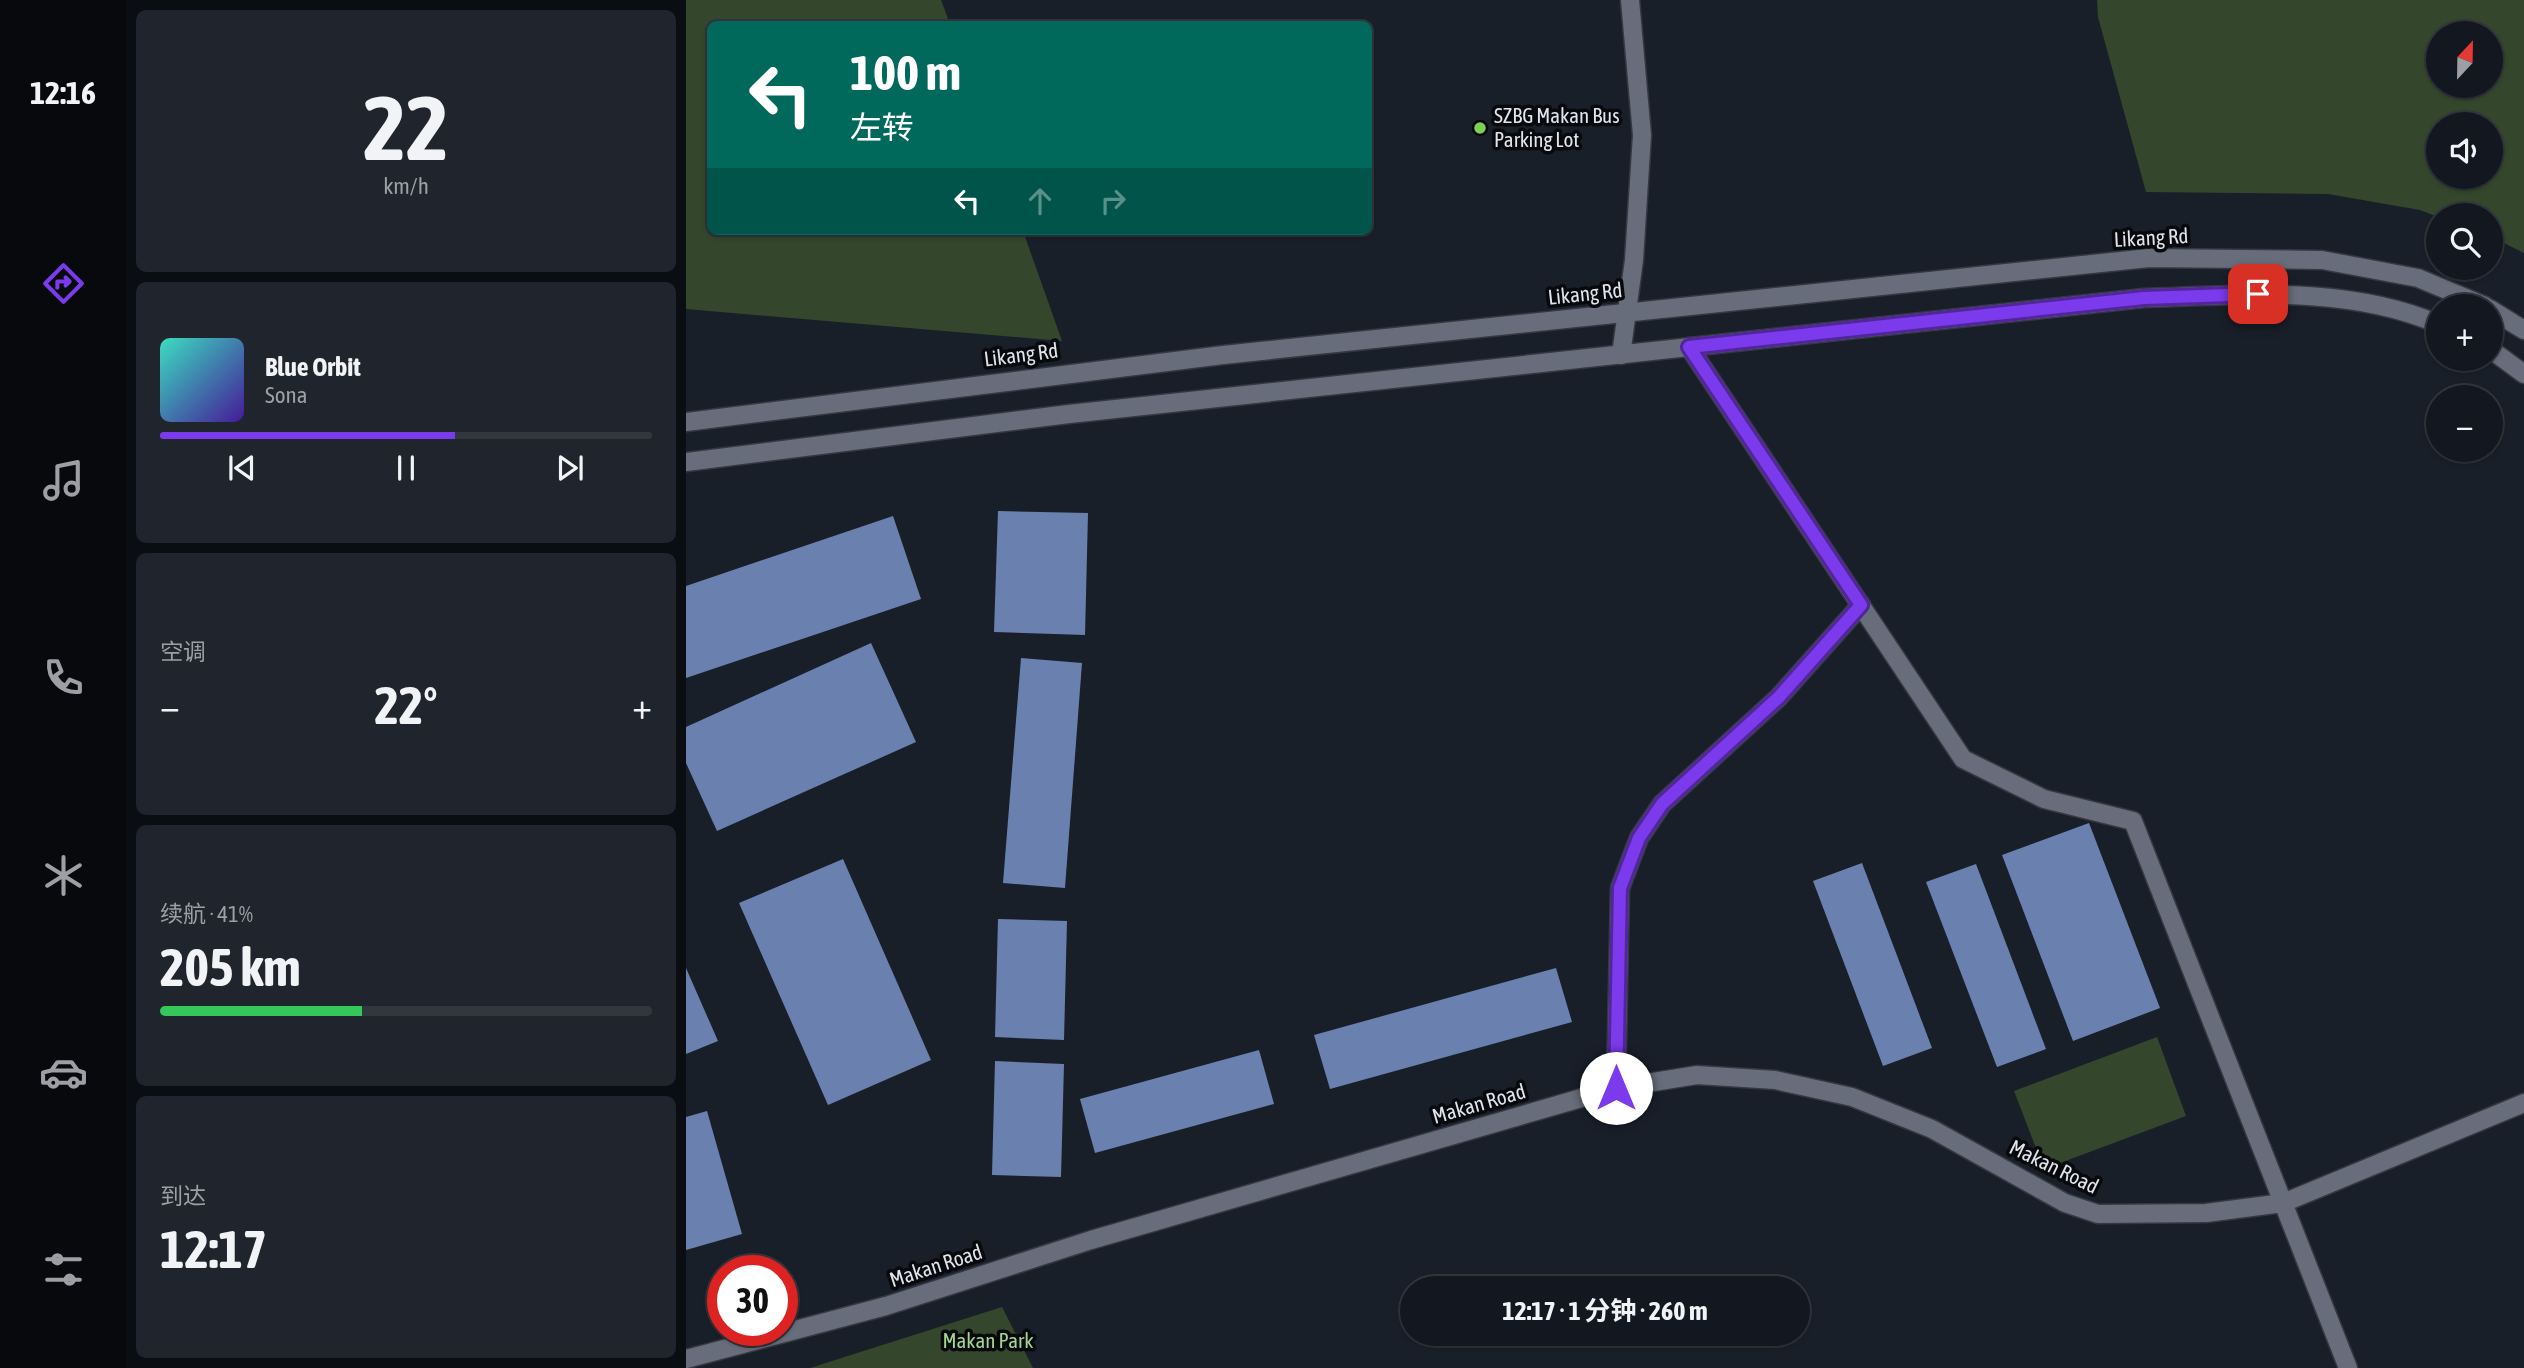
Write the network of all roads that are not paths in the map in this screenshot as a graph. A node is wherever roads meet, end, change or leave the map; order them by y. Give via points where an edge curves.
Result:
1 (1630, 0) edge
2 (2456, 294) edge
3 (1627, 312) junction
4 (2503, 317) edge
5 (2426, 319) edge
6 (2524, 330) edge
7 (1689, 347) junction
8 (1621, 355) junction
9 (2503, 359) edge
10 (2524, 374) edge
11 (686, 422) edge
12 (686, 462) edge
13 (1861, 605) junction
14 (1616, 1088) junction
15 (2524, 1103) edge
16 (2283, 1203) junction
17 (686, 1359) edge
18 (2348, 1368) edge

1 - 3 street via 1642,135
2 - 3 street, Likang Rd via 2418,278 2322,260 2149,258
3 - 8 street
3 - 11 street, Likang Rd via 1209,356
4 - 6 street
5 - 7 street via 2341,300 2245,295 2144,298
7 - 8 street
7 - 13 street
8 - 12 street via 1069,414
9 - 10 street
13 - 14 street via 1779,697 1662,804 1639,838 1620,888
13 - 16 street via 1963,759 2044,799 2133,821
14 - 16 street, Makan Road via 1697,1075 1775,1080 1852,1097 1932,1129 2065,1203 2098,1214 2206,1213
14 - 17 street, Makan Road via 1091,1240 886,1306
15 - 16 street, Makan Road
16 - 18 street

